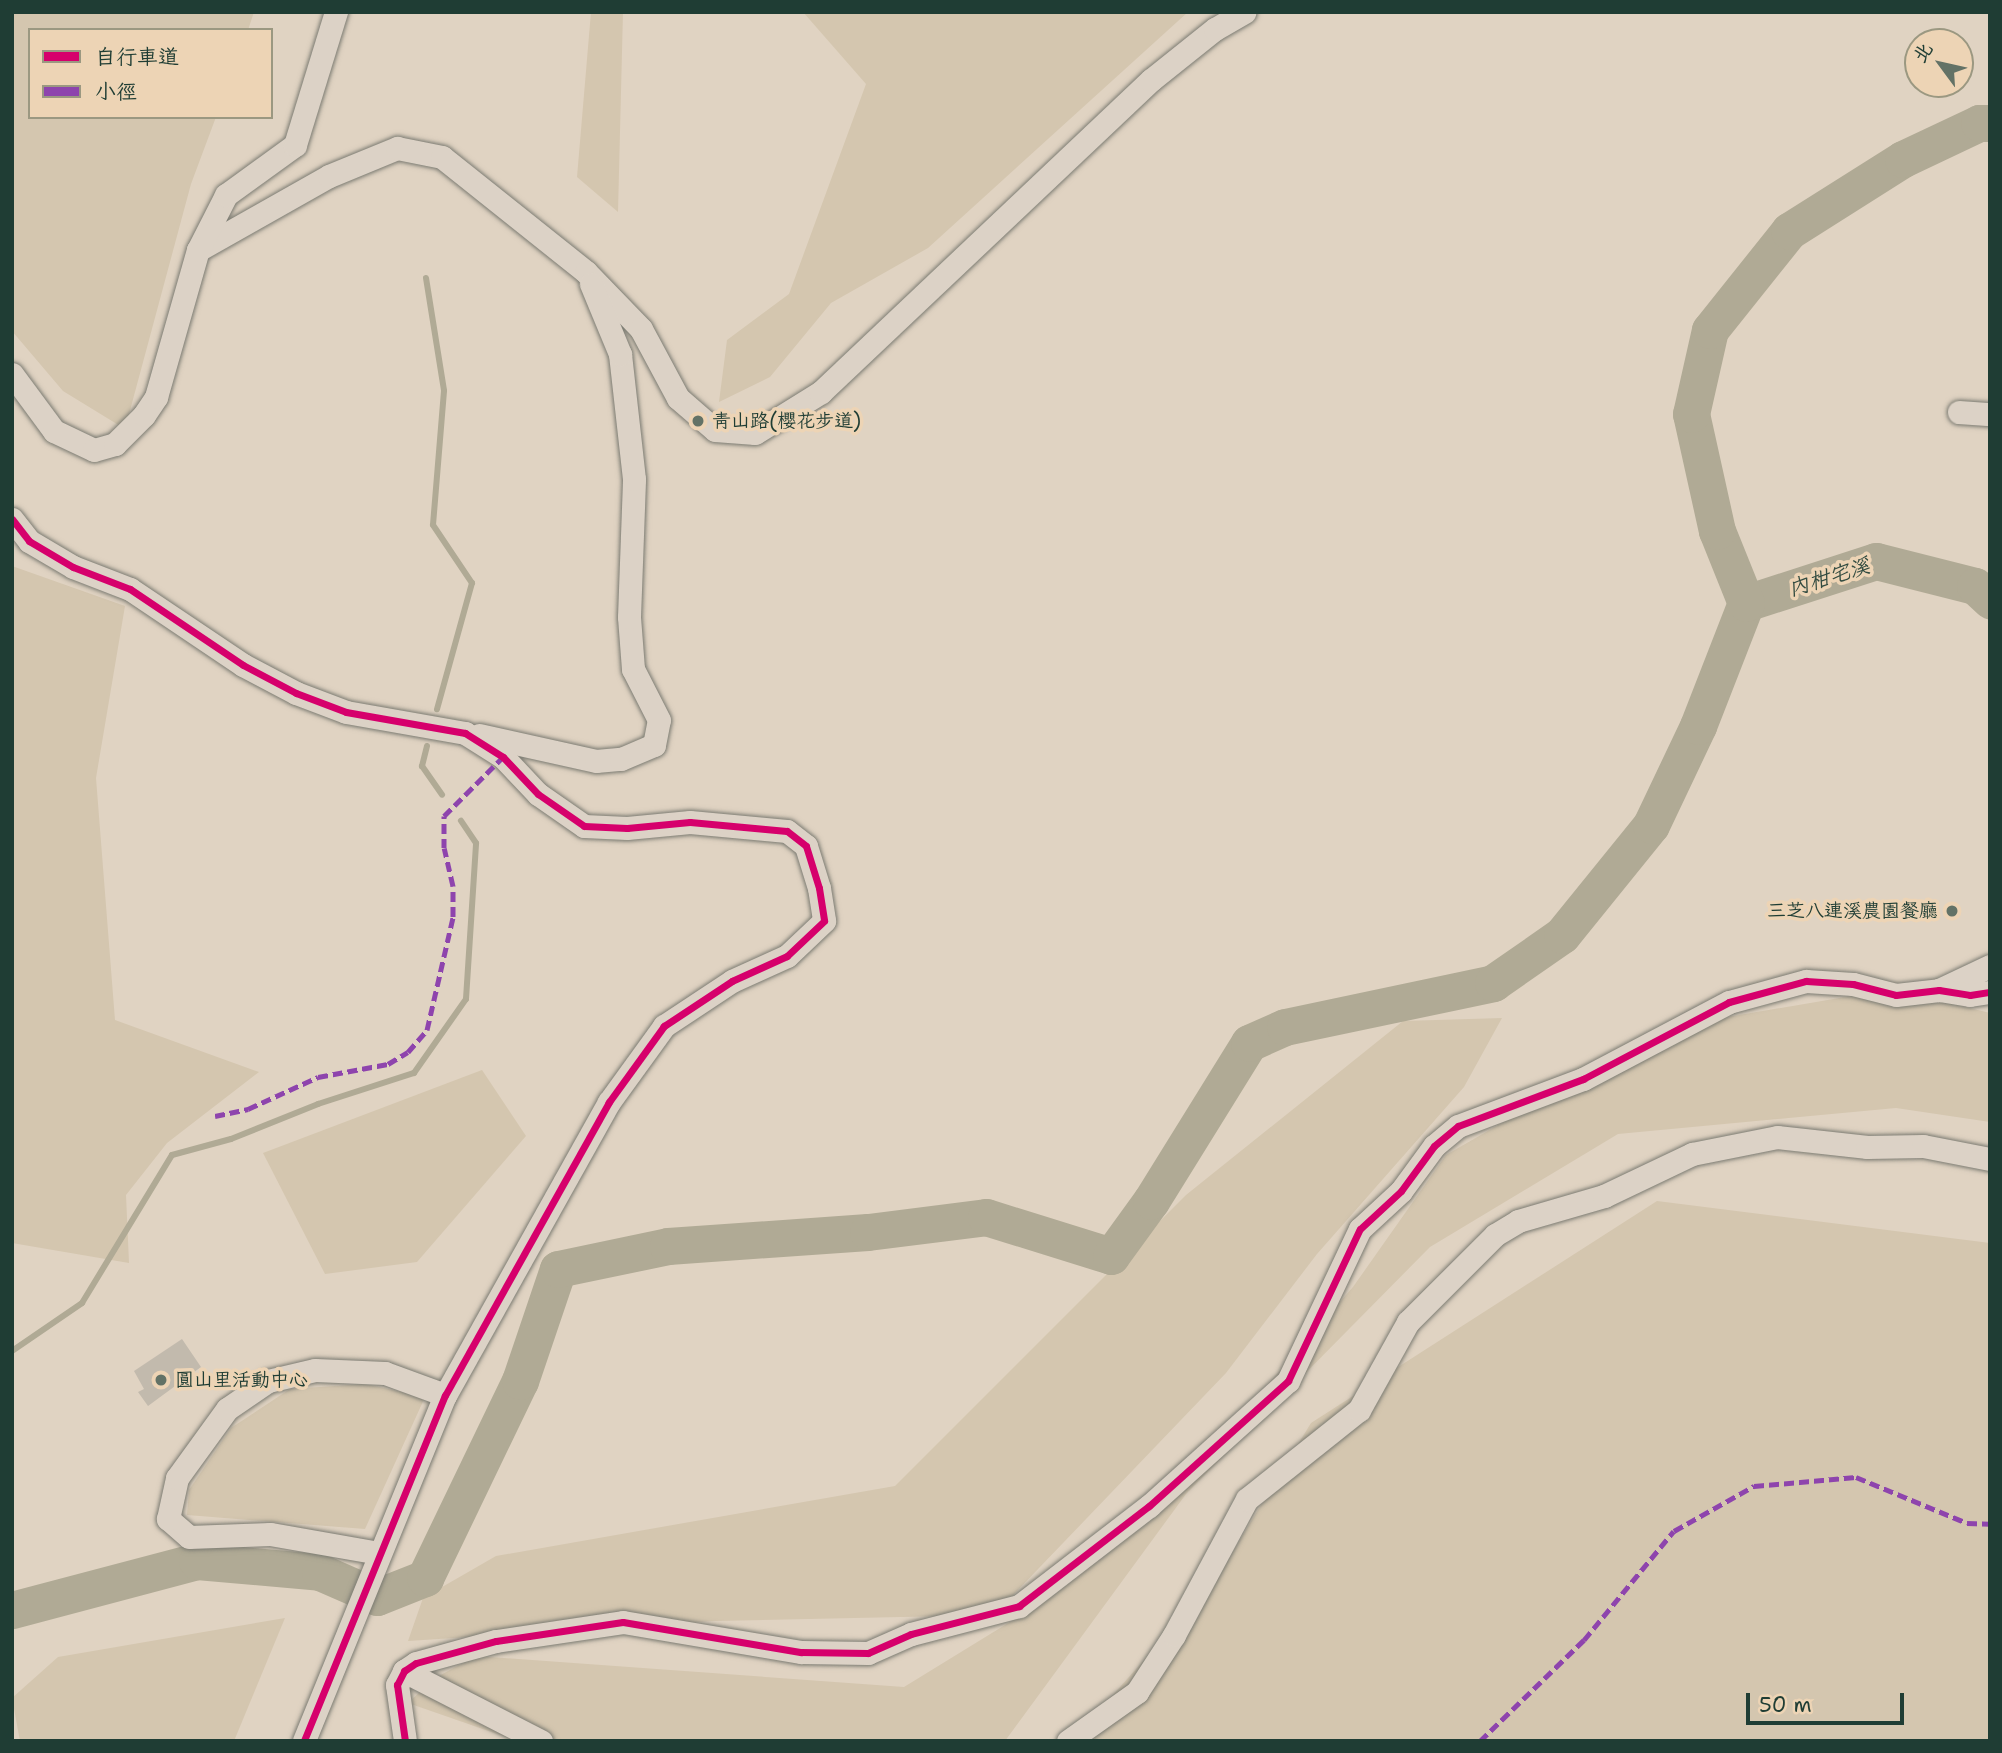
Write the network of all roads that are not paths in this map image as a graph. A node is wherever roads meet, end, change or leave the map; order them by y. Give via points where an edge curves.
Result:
1 (336, 12) edge
2 (1244, 12) edge
3 (198, 250) junction
4 (586, 271) junction
5 (12, 374) edge
6 (1959, 412) dead end
7 (1990, 414) edge
8 (12, 519) edge
9 (465, 733) junction
10 (1990, 966) edge
11 (1939, 990) junction
12 (1990, 992) edge
13 (1990, 1159) edge
14 (445, 1395) junction
15 (376, 1558) junction
16 (404, 1671) junction
17 (304, 1741) edge
18 (405, 1741) edge
19 (541, 1741) edge
20 (1068, 1741) edge

1 - 3 street via 295,145 226,195
2 - 4 street via 1215,29 1152,80 821,392 755,433 715,430 678,398 641,329
3 - 4 street via 329,176 397,148 442,157
3 - 5 street via 156,397 115,444 94,450 54,431
4 - 9 street via 620,354 634,480 629,617 633,669 659,720 654,744 621,759 596,761
6 - 7 street
8 - 9 street via 29,541 73,567 130,589 243,665 296,693 346,712
9 - 14 street via 503,757 538,794 584,826 627,828 690,822 787,831 806,846 824,922 787,956 732,981 664,1026 609,1102
10 - 11 street
11 - 12 street via 1970,995
11 - 16 street via 1896,995 1853,984 1807,981 1730,1002 1583,1079 1458,1126 1434,1146 1401,1191 1360,1229 1289,1381 1149,1506 1019,1606 911,1634 868,1653 801,1652 623,1622 496,1641 416,1663
13 - 20 street via 1923,1146 1867,1147 1777,1137 1692,1154 1604,1196 1518,1221 1495,1235 1409,1322 1359,1410 1247,1499 1174,1635 1137,1692
14 - 15 street
14 - 15 street via 385,1373 315,1370 268,1381 227,1409 177,1478 168,1519 189,1536 270,1534
15 - 17 street
16 - 18 street via 397,1685
16 - 19 street

